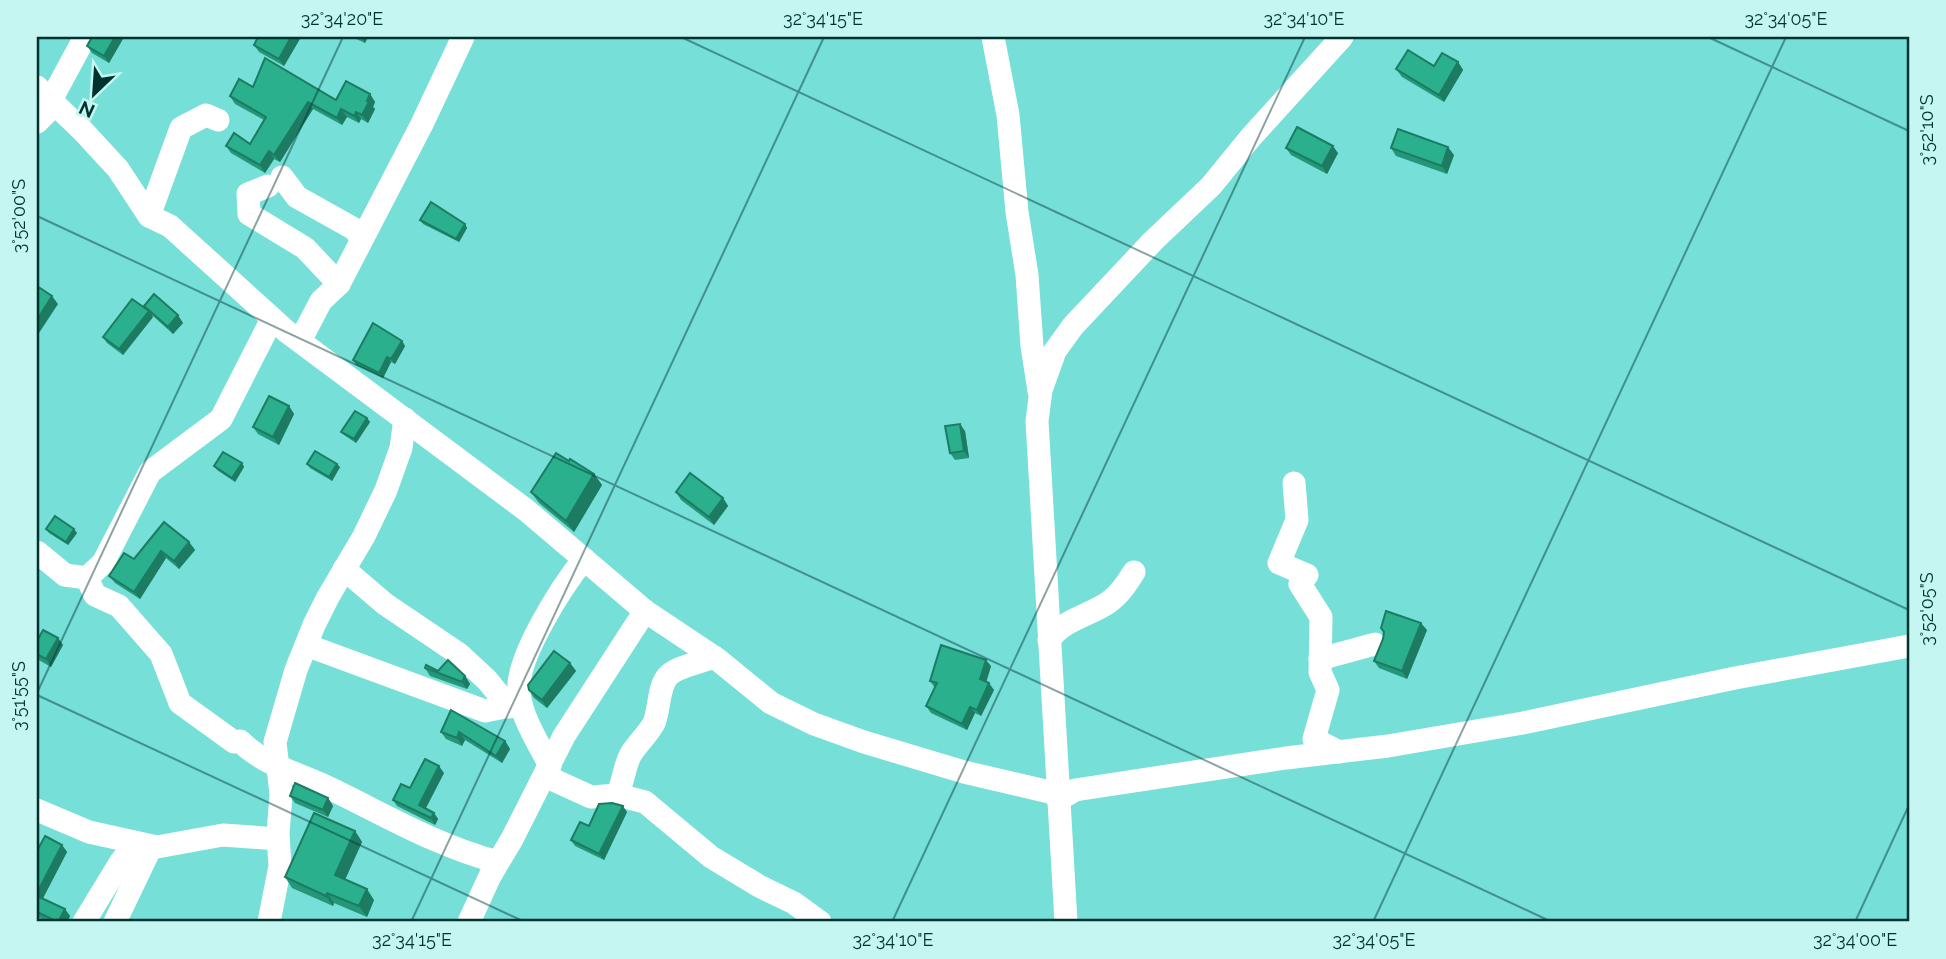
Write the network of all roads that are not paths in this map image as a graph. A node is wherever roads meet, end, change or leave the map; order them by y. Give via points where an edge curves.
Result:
1 (85, 37) edge
2 (463, 37) edge
3 (993, 37) edge
4 (1342, 37) edge
5 (48, 97) edge
6 (218, 120) dead end
7 (37, 122) edge
8 (149, 216) junction
9 (361, 240) junction
10 (339, 284) junction
11 (272, 319) junction
12 (300, 341) junction
13 (1040, 395) junction
14 (405, 419) junction
15 (1294, 483) dead end
16 (37, 552) edge
17 (584, 559) junction
18 (344, 569) junction
19 (1134, 572) dead end
20 (87, 578) junction
21 (645, 611) junction
22 (1049, 640) junction
23 (1375, 644) dead end
24 (306, 645) junction
25 (1909, 646) edge
26 (713, 657) junction
27 (1320, 659) junction
28 (515, 705) junction
29 (1339, 752) junction
30 (277, 767) junction
31 (547, 771) junction
32 (617, 795) junction
33 (1058, 797) junction
34 (37, 810) edge
35 (278, 838) junction
36 (143, 845) junction
37 (498, 862) junction
38 (83, 922) edge
39 (115, 922) edge
40 (269, 922) edge
41 (469, 922) edge
42 (820, 922) edge
43 (1066, 922) edge

1 - 5 street
2 - 9 street
3 - 13 street via 1008,115
4 - 13 street via 1211,186 1073,326 1055,351
5 - 7 street
5 - 8 street via 118,169
6 - 8 street via 206,115 181,128
8 - 11 street via 170,226
9 - 10 street
9 - 10 street via 356,230 275,181 248,194 249,214 305,248
10 - 12 street via 321,301
11 - 12 street
11 - 20 street via 221,419 150,472 103,563
12 - 14 street
13 - 22 street via 1037,421
14 - 17 street
14 - 18 street via 401,448 386,490
15 - 27 street via 1297,520 1279,563 1307,575 1300,584 1321,617
16 - 20 street via 65,575
17 - 21 street
17 - 28 street via 543,620 521,672
18 - 24 street
18 - 28 street via 385,604 459,654
19 - 22 street via 1109,602 1066,624
20 - 30 street via 96,595 119,606 161,654 180,703
21 - 26 street
21 - 31 street via 576,716
22 - 33 street
23 - 27 street
24 - 28 street via 485,711
24 - 30 street via 275,742
25 - 29 street via 1523,723
26 - 32 street via 670,673 665,680 654,723 631,754
26 - 33 street via 771,703 814,724
27 - 29 street via 1328,690 1314,738
28 - 31 street
29 - 33 street via 1075,790
30 - 35 street via 281,794
30 - 37 street via 322,784 427,837
31 - 32 street via 591,797
31 - 37 street
32 - 42 street via 645,802 711,857
33 - 43 street
34 - 36 street via 89,832
35 - 36 street via 223,835 157,848
35 - 40 street via 279,866
36 - 38 street via 120,863
36 - 39 street
37 - 41 street

